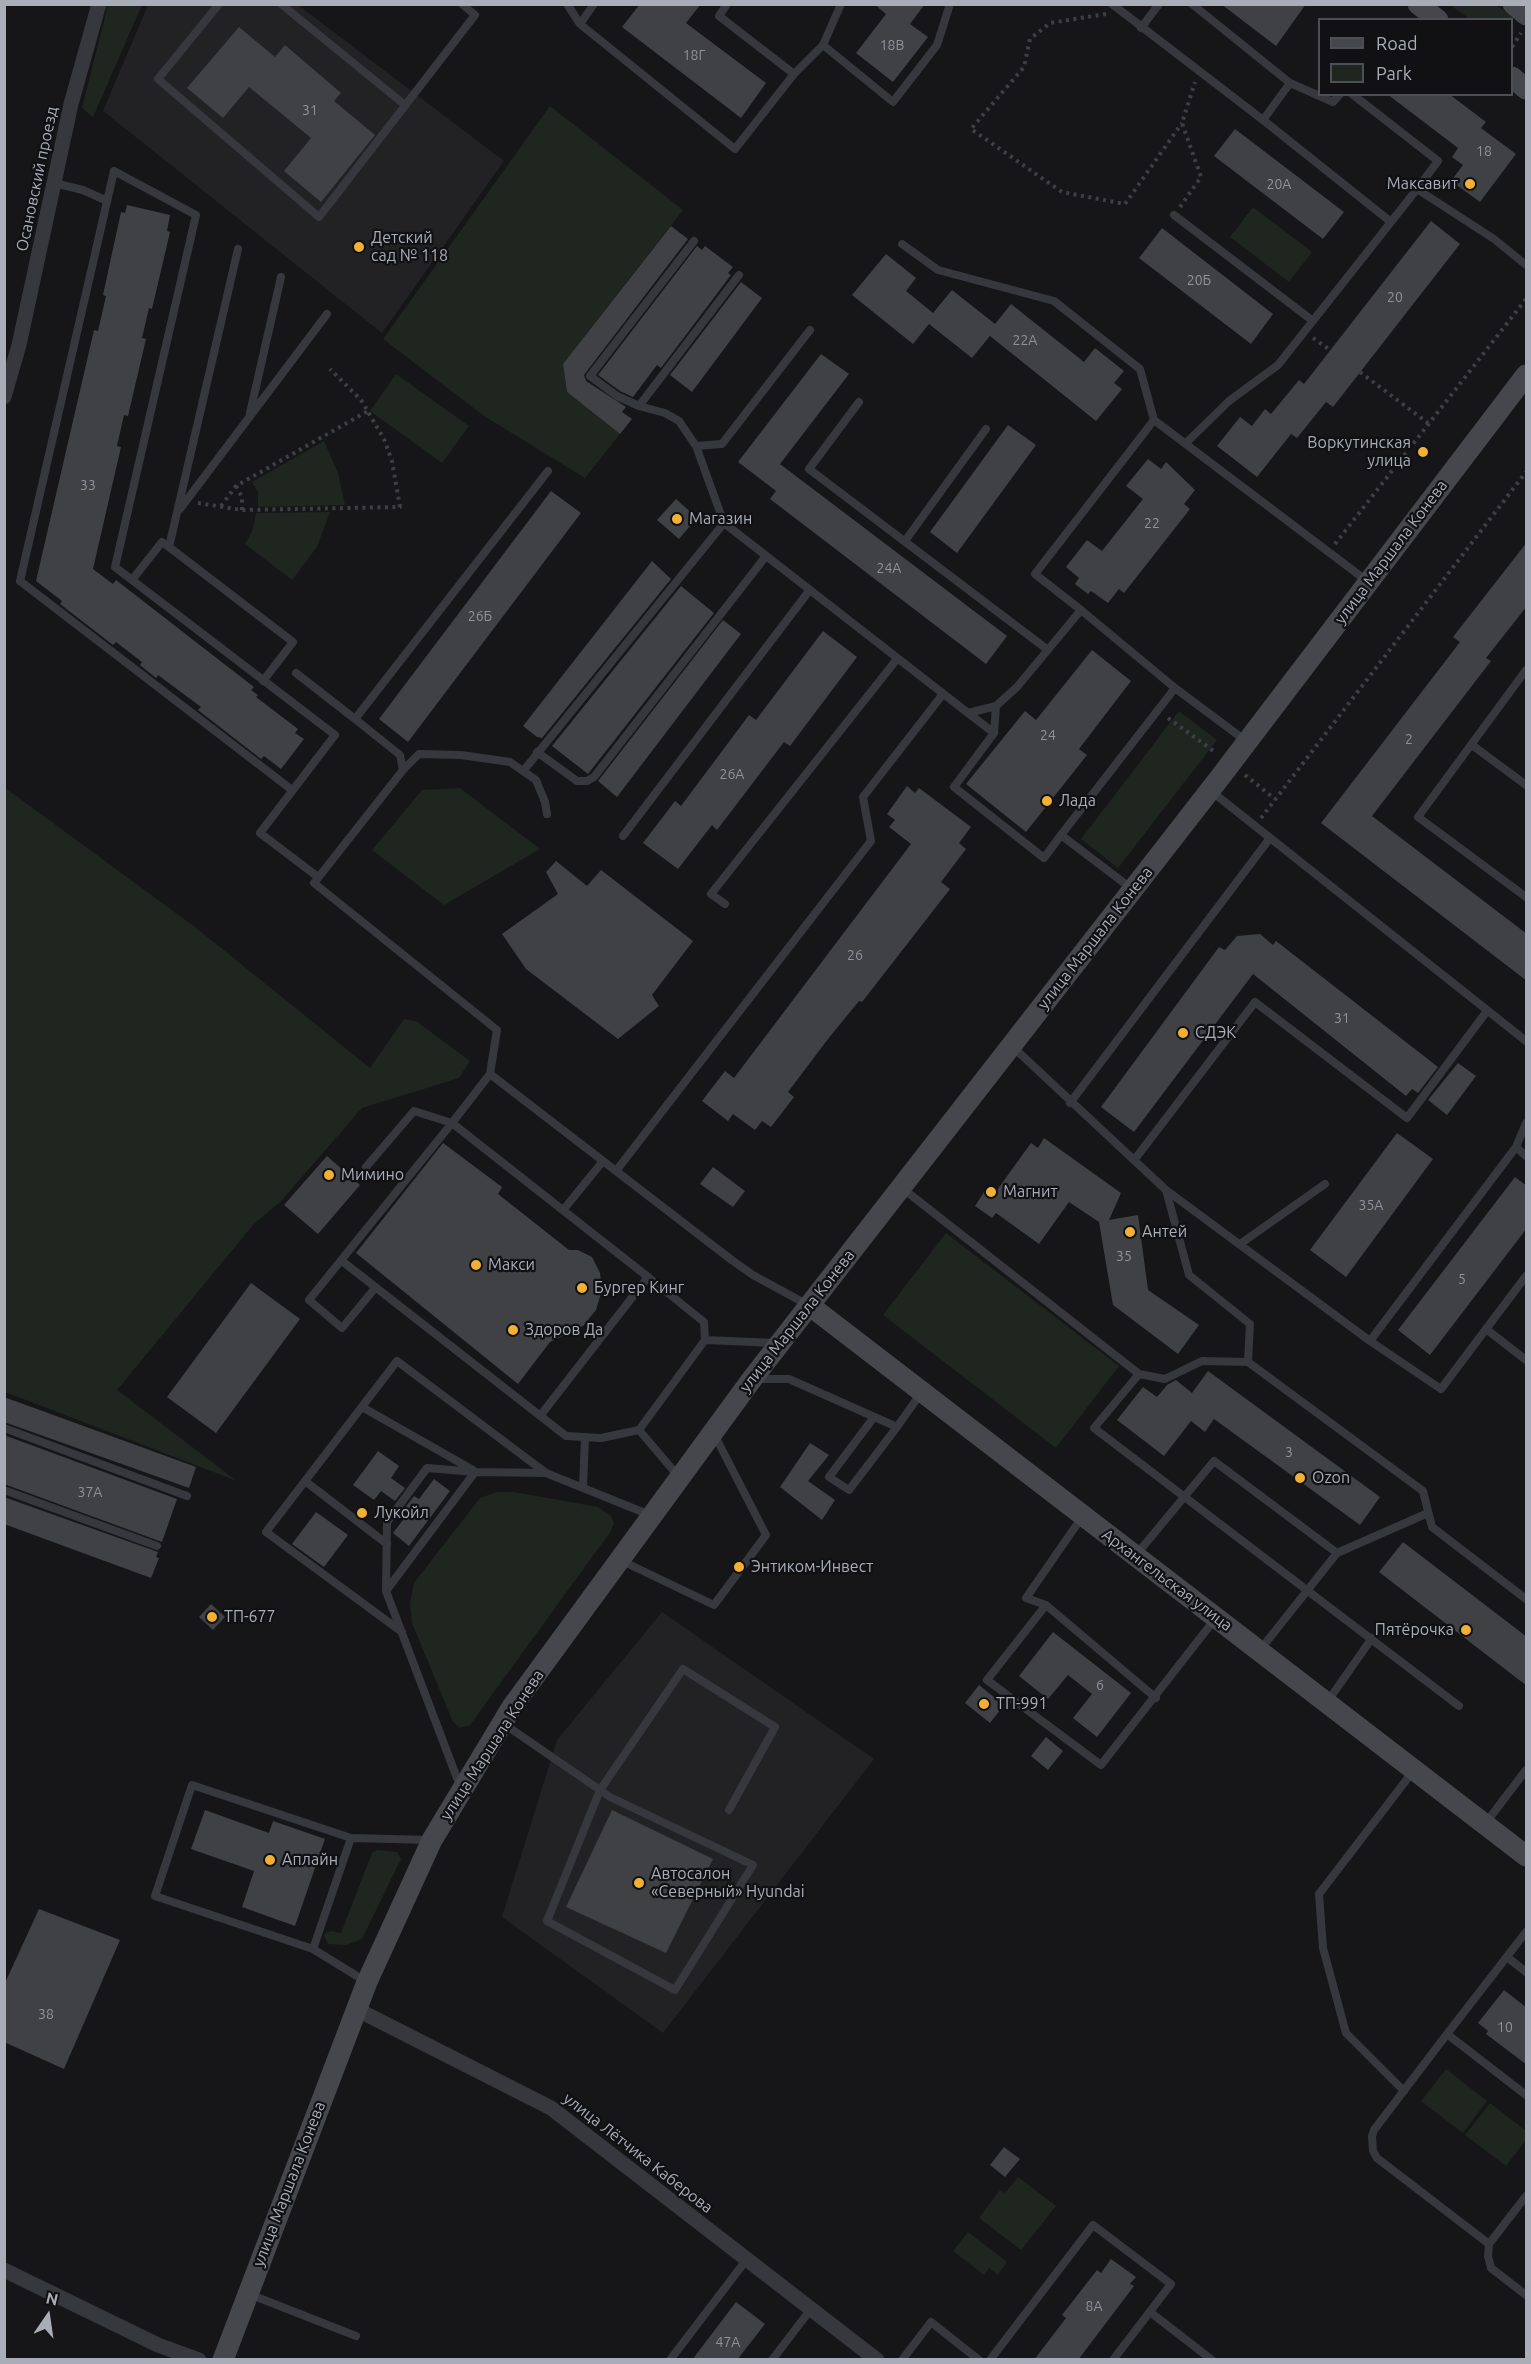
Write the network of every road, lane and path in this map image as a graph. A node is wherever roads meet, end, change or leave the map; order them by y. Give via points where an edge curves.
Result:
1 (99, 4) edge
2 (219, 4) edge
3 (281, 4) edge
4 (462, 4) edge
5 (567, 4) edge
6 (594, 4) edge
7 (727, 4) edge
8 (841, 4) edge
9 (950, 4) edge
10 (1112, 4) edge
11 (1159, 4) edge
12 (1192, 4) edge
13 (1418, 4) edge
14 (1513, 4) edge
15 (1121, 12) junction
16 (1527, 15) edge
17 (1436, 18) edge
18 (580, 24) junction
19 (1527, 25) edge
20 (1142, 28) junction
21 (823, 45) junction
22 (1513, 46) edge
23 (1197, 72) junction
24 (794, 74) junction
25 (1513, 78) edge
26 (1290, 83) junction
27 (1527, 89) edge
28 (1318, 95) edge
29 (1319, 96) edge
30 (1338, 96) edge
31 (1355, 96) edge
32 (405, 105) junction
33 (1263, 120) junction
34 (1182, 123) junction
35 (54, 183) junction
36 (1417, 189) junction
37 (107, 201) junction
38 (1174, 215) joint
39 (1391, 222) junction
40 (694, 241) dead end
41 (902, 244) dead end
42 (238, 249) dead end
43 (1527, 265) edge
44 (739, 275) dead end
45 (281, 277) dead end
46 (1527, 299) edge
47 (327, 314) dead end
48 (1313, 321) junction
49 (810, 330) dead end
50 (1305, 332) junction
51 (1330, 350) dead end
52 (330, 369) dead end
53 (1360, 372) dead end
54 (1527, 375) edge
55 (4, 397) edge
56 (859, 402) dead end
57 (639, 406) junction
58 (368, 411) junction
59 (249, 417) junction
60 (1154, 420) junction
61 (1428, 423) junction
62 (986, 429) dead end
63 (1186, 444) junction
64 (696, 446) junction
65 (548, 471) dead end
66 (1527, 472) edge
67 (237, 486) junction
68 (185, 502) junction
69 (220, 507) junction
70 (242, 510) junction
71 (177, 513) junction
72 (724, 523) junction
73 (905, 541) junction
74 (169, 548) junction
75 (1329, 552) junction
76 (766, 556) junction
77 (132, 580) junction
78 (1368, 582) junction
79 (809, 591) junction
80 (1082, 610) junction
81 (1048, 651) junction
82 (897, 659) junction
83 (1527, 670) edge
84 (296, 673) dead end
85 (263, 681) junction
86 (1175, 688) junction
87 (943, 694) junction
88 (996, 706) junction
89 (968, 713) junction
90 (355, 719) junction
91 (994, 733) junction
92 (1247, 742) junction
93 (1472, 745) junction
94 (537, 752) junction
95 (403, 770) junction
96 (524, 770) junction
97 (1527, 785) edge
98 (292, 790) junction
99 (1210, 790) junction
100 (547, 814) dead end
101 (1255, 825) junction
102 (1061, 835) junction
103 (623, 836) dead end
104 (1270, 838) junction
105 (318, 878) junction
106 (1132, 889) junction
107 (1527, 897) edge
108 (725, 904) dead end
109 (1487, 1011) junction
110 (1527, 1041) edge
111 (1011, 1046) junction
112 (490, 1074) junction
113 (1070, 1103) junction
114 (452, 1123) junction
115 (1527, 1123) edge
116 (1516, 1148) junction
117 (1527, 1156) edge
118 (1135, 1159) junction
119 (603, 1161) junction
120 (366, 1167) dead end
121 (616, 1171) junction
122 (1325, 1184) dead end
123 (901, 1188) junction
124 (1166, 1190) junction
125 (564, 1209) junction
126 (1239, 1244) junction
127 (342, 1261) junction
128 (1527, 1276) edge
129 (648, 1277) junction
130 (376, 1287) junction
131 (809, 1305) junction
132 (1486, 1329) junction
133 (705, 1340) junction
134 (1370, 1341) junction
135 (780, 1343) junction
136 (1527, 1360) edge
137 (1248, 1362) junction
138 (1139, 1374) junction
139 (752, 1379) junction
140 (922, 1392) junction
141 (362, 1407) junction
142 (540, 1416) junction
143 (874, 1417) junction
144 (897, 1427) junction
145 (4, 1428) edge
146 (639, 1430) junction
147 (712, 1431) junction
148 (585, 1437) junction
149 (475, 1472) junction
150 (546, 1473) junction
151 (679, 1477) junction
152 (305, 1481) junction
153 (583, 1488) junction
154 (4, 1490) edge
155 (188, 1496) dead end
156 (1185, 1497) junction
157 (1428, 1513) junction
158 (1083, 1515) junction
159 (651, 1516) junction
160 (387, 1544) junction
161 (157, 1546) dead end
162 (1337, 1553) junction
163 (1135, 1556) junction
164 (619, 1560) junction
165 (1308, 1590) junction
166 (386, 1591) junction
167 (1527, 1599) edge
168 (1046, 1605) junction
169 (1216, 1617) junction
170 (402, 1632) junction
171 (1372, 1638) junction
172 (1260, 1651) junction
173 (1156, 1698) junction
174 (1327, 1702) junction
175 (1459, 1706) dead end
176 (503, 1724) junction
177 (1414, 1770) junction
178 (1527, 1770) edge
179 (600, 1790) junction
180 (462, 1791) junction
181 (729, 1810) dead end
182 (1485, 1824) junction
183 (351, 1838) junction
184 (432, 1840) junction
185 (1527, 1856) edge
186 (1527, 1932) edge
187 (313, 1949) junction
188 (1507, 1957) junction
189 (1527, 1972) edge
190 (367, 1982) junction
191 (356, 2009) junction
192 (1447, 2034) junction
193 (1404, 2091) junction
194 (1527, 2095) edge
195 (1527, 2196) edge
196 (1489, 2244) junction
197 (747, 2259) junction
198 (4, 2270) edge
199 (248, 2294) junction
200 (1527, 2295) edge
201 (811, 2309) junction
202 (1150, 2312) junction
203 (356, 2336) dead end
204 (199, 2360) edge
205 (223, 2360) edge
206 (670, 2360) edge
207 (772, 2360) edge
208 (877, 2360) edge
209 (902, 2360) edge
210 (980, 2360) edge
211 (990, 2360) edge
212 (1113, 2360) edge
213 (1212, 2360) edge

1 - 35 street, Осановский проезд
2 - 32 lane via 158,79 319,217
3 - 32 lane
4 - 32 lane via 475,15
5 - 18 lane
6 - 18 lane
7 - 24 lane via 719,15
8 - 21 lane
9 - 21 lane via 937,45 893,102
10 - 15 lane
11 - 20 lane
12 - 26 lane
13 - 17 main road
14 - 16 main road
15 - 20 lane
15 - 34 path via 1050,23 1030,39 1024,67 971,129 1062,192 1125,204
18 - 24 lane via 735,149
19 - 22 path
20 - 23 lane
21 - 24 lane
23 - 33 lane
23 - 34 path
25 - 27 main road
26 - 28 lane
26 - 33 lane
29 - 30 lane via 1333,102
31 - 36 lane via 1438,161
33 - 39 lane
34 - 38 path via 1201,177
35 - 37 lane
35 - 55 street, Осановский проезд
36 - 39 lane
36 - 43 lane via 1494,238
37 - 77 lane via 114,171 196,215 115,567
37 - 98 lane via 20,581
38 - 48 lane
39 - 48 lane
40 - 57 lane via 590,376
41 - 60 lane via 938,270 1054,301 1140,369
42 - 71 lane
44 - 57 lane
45 - 59 lane
46 - 61 path
47 - 59 lane
48 - 50 lane
49 - 64 lane via 722,444
50 - 51 path
50 - 63 lane via 1278,365 1229,401
52 - 58 path
53 - 61 path
54 - 78 main road, улица Маршала Конева
56 - 73 lane via 809,469
57 - 64 lane via 679,421
58 - 67 path
58 - 70 path via 392,461 400,507
59 - 68 lane
60 - 63 lane
60 - 80 lane via 1035,574
61 - 75 path
62 - 73 lane
63 - 75 lane
64 - 72 lane
65 - 90 lane
66 - 101 path
67 - 69 path
67 - 70 path
68 - 69 path
68 - 71 lane
69 - 70 path
71 - 74 lane
72 - 76 lane
72 - 94 lane
73 - 81 lane
74 - 77 lane via 162,542
74 - 85 lane via 293,642
75 - 78 lane
76 - 79 lane
76 - 94 lane via 594,777 577,781
77 - 85 lane
78 - 92 main road, улица Маршала Конева
79 - 82 lane
79 - 103 lane
80 - 81 lane
80 - 86 lane
81 - 88 lane
82 - 87 lane
82 - 108 lane via 711,894
83 - 93 lane
84 - 90 lane
85 - 98 lane via 334,735
86 - 92 lane
86 - 102 lane
87 - 89 lane
87 - 121 lane via 863,797 871,841
88 - 89 lane
88 - 91 lane
89 - 91 lane
90 - 95 lane via 400,755
91 - 102 lane via 954,787 1044,858
92 - 99 main road, улица Маршала Конева
93 - 97 lane
93 - 107 lane via 1418,817
94 - 96 lane
95 - 96 lane via 419,754 497,759
95 - 105 lane
96 - 100 lane via 542,791
98 - 105 lane via 260,833
99 - 101 lane
99 - 106 main road, улица Маршала Конева
101 - 104 lane
102 - 106 lane
104 - 109 lane
104 - 113 lane
105 - 112 lane via 314,883 497,1030
106 - 111 main road, улица Маршала Конева
109 - 110 lane
109 - 118 lane via 1407,1118 1255,1002
111 - 113 lane
111 - 123 main road, улица Маршала Конева
112 - 114 lane
112 - 119 lane
113 - 118 lane
114 - 120 lane via 414,1111
114 - 125 lane
114 - 127 lane
115 - 116 lane
116 - 117 lane
116 - 134 lane
118 - 124 lane
119 - 121 lane
119 - 125 lane
121 - 131 lane via 753,1275
122 - 126 lane
123 - 131 main road, улица Маршала Конева
123 - 138 lane
124 - 126 lane
124 - 137 lane via 1189,1275 1250,1324
125 - 129 lane
126 - 134 lane
127 - 130 lane
127 - 130 lane via 309,1300 342,1328
128 - 132 lane
129 - 133 lane via 704,1322
129 - 142 lane
130 - 142 lane
131 - 135 main road, улица Маршала Конева
131 - 140 main road, Архангельская улица
132 - 134 lane via 1441,1389
132 - 136 lane
133 - 135 lane
133 - 146 lane
135 - 139 main road, улица Маршала Конева
137 - 138 lane via 1203,1361 1166,1379
137 - 157 lane via 1423,1491
138 - 156 lane via 1094,1428
139 - 143 lane via 789,1379
139 - 147 main road, улица Маршала Конева
140 - 144 lane
140 - 158 main road, Архангельская улица
141 - 149 lane
141 - 150 lane via 397,1361
141 - 152 lane
142 - 148 lane via 566,1436
143 - 144 lane
143 - 144 lane via 829,1476 849,1490
145 - 155 lane
146 - 148 lane via 601,1438
146 - 151 lane
147 - 151 main road, улица Маршала Конева
147 - 164 lane via 766,1535 714,1605
148 - 153 lane
149 - 150 lane
149 - 160 lane via 427,1468 387,1522
149 - 166 lane
150 - 153 lane
151 - 159 main road, улица Маршала Конева
152 - 160 lane
152 - 170 lane via 266,1532
153 - 159 lane
154 - 161 lane
156 - 162 lane via 1214,1461
156 - 163 lane
156 - 165 lane
157 - 162 lane
157 - 167 lane via 1432,1527
158 - 163 main road, Архангельская улица
158 - 168 lane via 1026,1598
159 - 164 main road, улица Маршала Конева
160 - 166 lane
162 - 165 lane
163 - 169 main road, Архангельская улица
164 - 176 main road, улица Маршала Конева
165 - 171 lane
165 - 172 lane
166 - 170 lane
168 - 173 lane
168 - 173 lane via 987,1680 1101,1765
169 - 172 main road, Архангельская улица
169 - 173 lane
170 - 180 lane
171 - 174 lane
171 - 175 lane
172 - 174 main road, Архангельская улица
174 - 177 main road, Архангельская улица
176 - 179 lane
176 - 180 main road, улица Маршала Конева
177 - 182 main road, Архангельская улица
177 - 193 lane via 1319,1894 1323,1948 1346,2032
178 - 182 lane
179 - 179 lane via 547,1921 675,1990 753,1865
179 - 181 lane via 683,1670 776,1727
180 - 184 main road, улица Маршала Конева
182 - 185 main road, Архангельская улица
183 - 184 lane
183 - 187 lane
183 - 187 lane via 192,1785 155,1896
184 - 190 main road, улица Маршала Конева
186 - 188 lane
187 - 190 lane
188 - 189 lane
188 - 192 lane
190 - 191 main road, улица Маршала Конева
191 - 197 street, улица Лётчика Каберова via 551,2108
191 - 199 main road, улица Маршала Конева
192 - 193 lane
192 - 194 lane
193 - 196 lane via 1374,2130 1373,2151
195 - 196 lane
196 - 200 lane via 1491,2268
197 - 201 street, улица Лётчика Каберова
197 - 206 lane
198 - 204 street via 158,2345
199 - 203 lane
199 - 205 main road, улица Маршала Конева
201 - 207 lane
201 - 208 street, улица Лётчика Каберова
202 - 211 lane via 1171,2284 1093,2225
202 - 212 lane
202 - 213 lane
209 - 210 lane via 931,2322

